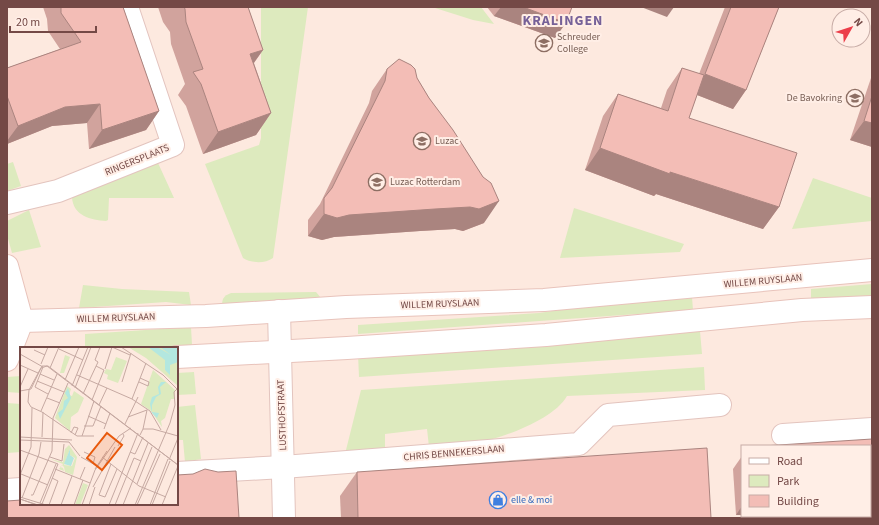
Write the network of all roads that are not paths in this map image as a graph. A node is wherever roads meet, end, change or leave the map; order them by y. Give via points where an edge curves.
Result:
1 (127, 7) edge
2 (7, 203) edge
3 (7, 266) edge
4 (872, 270) edge
5 (872, 307) edge
6 (279, 311) junction
7 (14, 322) edge
8 (280, 351) junction
9 (178, 357) edge
10 (7, 360) edge
11 (7, 366) edge
12 (20, 366) edge
13 (720, 405) dead end
14 (872, 429) edge
15 (783, 435) dead end
16 (284, 467) junction
17 (178, 473) edge
18 (20, 488) edge
19 (7, 490) edge
20 (284, 518) edge

1 - 2 street, RINGERSPLAATS via 173,145 58,191
3 - 7 street
4 - 6 street, WILLEM RUYSLAAN via 544,300
5 - 8 street via 802,310 546,335
6 - 7 street, WILLEM RUYSLAAN
6 - 8 street, LUSTHOFSTRAAT
7 - 10 street
8 - 9 street
8 - 16 street, LUSTHOFSTRAAT
11 - 12 street
13 - 16 street, CHRIS BENNEKERSLAAN via 608,415 579,444
14 - 15 street
16 - 17 street, CHRIS BENNEKERSLAAN
16 - 20 street, LUSTHOFSTRAAT
18 - 19 street

